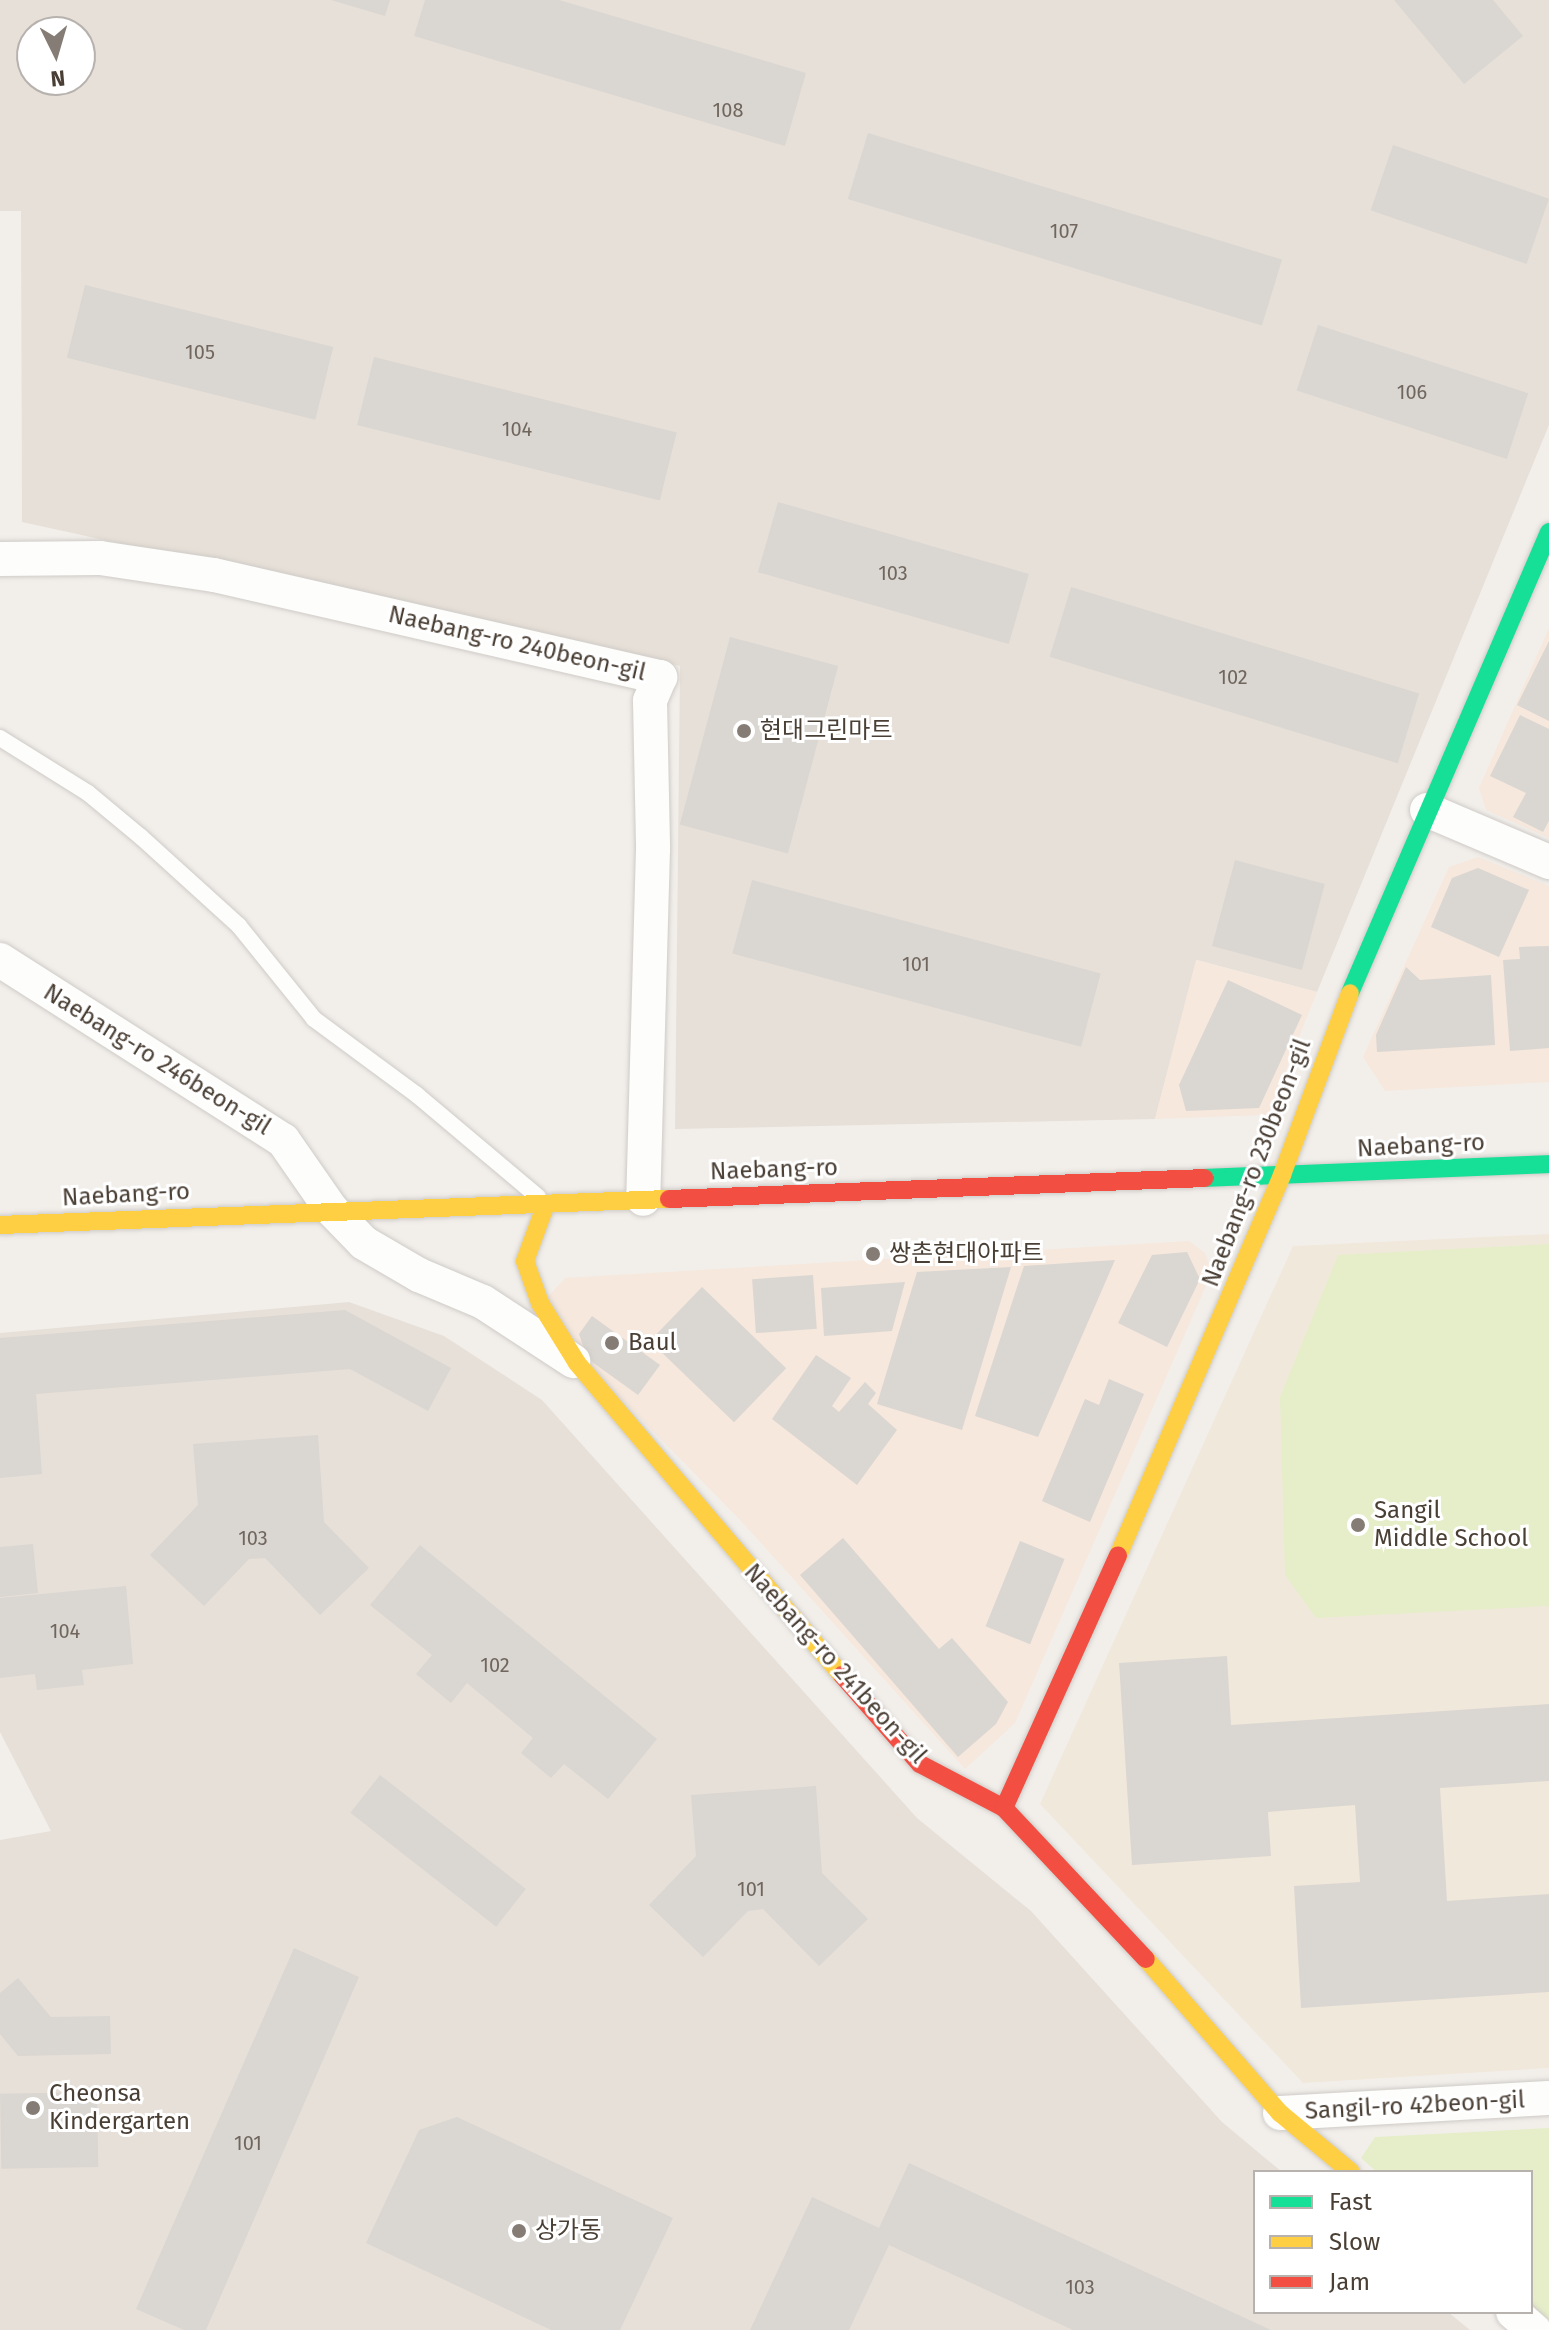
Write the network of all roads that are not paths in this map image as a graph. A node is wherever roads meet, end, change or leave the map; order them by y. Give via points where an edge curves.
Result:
1 (1549, 532) edge
2 (0, 559) edge
3 (0, 738) edge
4 (1427, 810) junction
5 (1549, 862) edge
6 (0, 960) edge
7 (1549, 1164) edge
8 (1282, 1175) junction
9 (643, 1199) junction
10 (546, 1204) junction
11 (331, 1209) junction
12 (0, 1225) edge
13 (577, 1363) junction
14 (1004, 1808) junction
15 (1549, 2098) edge
16 (1280, 2113) junction
17 (1349, 2170) edge
18 (1515, 2314) edge
19 (1534, 2330) edge

1 - 4 street, Naebang-ro 230beon-gil
2 - 9 street, Naebang-ro 240beon-gil via 100,558 199,573 660,677 650,701 653,849
3 - 10 lane via 88,793 141,837 239,926 314,1019 417,1095
4 - 5 street
4 - 8 street, Naebang-ro 230beon-gil via 1325,1052
6 - 11 street, Naebang-ro 246beon-gil via 283,1140
7 - 8 street, Naebang-ro
8 - 9 street, Naebang-ro
8 - 14 street, Naebang-ro 230beon-gil via 1192,1392
9 - 10 street, Naebang-ro
10 - 11 street, Naebang-ro
10 - 13 street, Naebang-ro 241beon-gil via 525,1261 527,1274
11 - 12 street, Naebang-ro
11 - 13 street, Naebang-ro 241beon-gil via 364,1243 419,1275 483,1302
13 - 14 street, Naebang-ro 241beon-gil via 717,1533 920,1764
14 - 16 street, Naebang-ro 241beon-gil via 1164,1978
15 - 16 street, Sangil-ro 42beon-gil
16 - 17 street, Naebang-ro 241beon-gil
18 - 19 street

